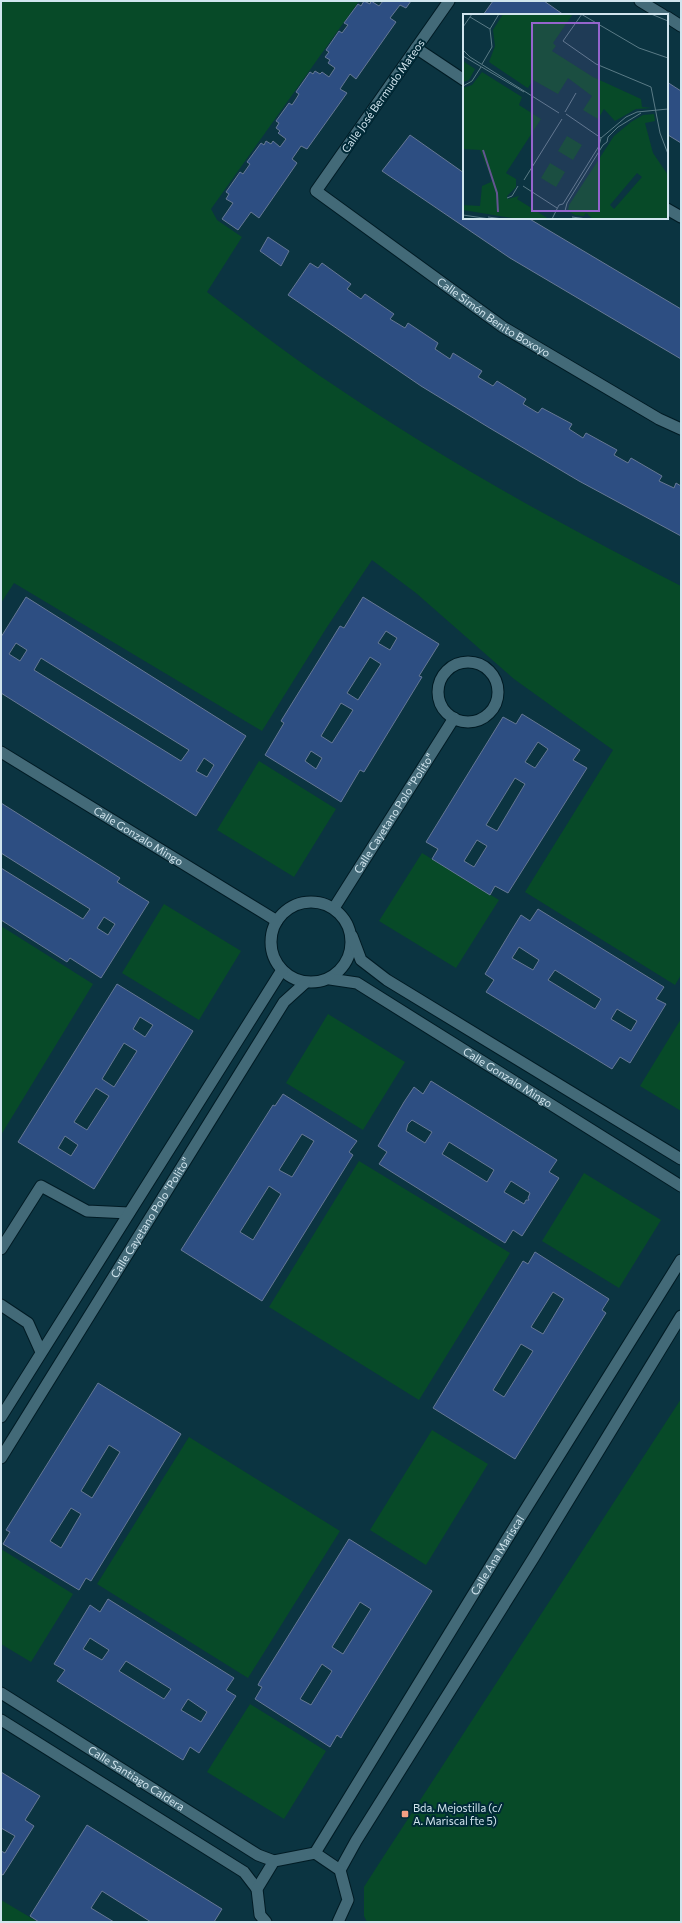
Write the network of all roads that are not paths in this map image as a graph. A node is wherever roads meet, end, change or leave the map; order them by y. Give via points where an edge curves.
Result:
1 (450, 1) edge
2 (640, 1) edge
3 (661, 14) edge
4 (668, 18) edge
5 (681, 26) edge
6 (416, 48) junction
7 (463, 79) edge
8 (316, 191) joint
9 (668, 210) edge
10 (681, 217) edge
11 (681, 429) edge
12 (454, 718) junction
13 (1, 752) edge
14 (334, 908) junction
15 (276, 921) junction
16 (352, 936) junction
17 (282, 970) junction
18 (330, 979) junction
19 (305, 983) junction
20 (681, 1159) edge
21 (681, 1186) edge
22 (129, 1213) junction
23 (1, 1249) edge
24 (681, 1260) edge
25 (1, 1304) edge
26 (681, 1316) edge
27 (41, 1352) junction
28 (1, 1417) edge
29 (1, 1458) edge
30 (1, 1693) edge
31 (1, 1720) edge
32 (315, 1853) junction
33 (274, 1860) junction
34 (340, 1870) junction
35 (257, 1889) junction
36 (261, 1920) edge
37 (338, 1922) edge

1 - 6 street, Calle José Bermudo Mateos
2 - 3 street
4 - 5 street
6 - 7 street
6 - 8 street, Calle José Bermudo Mateos
8 - 11 street, Calle Simón Benito Boxoyo via 503,327 659,419
9 - 10 street
12 - 12 street via 463,721 481,718 495,705 498,687 492,674 481,665 456,665 444,674 438,693 440,703
12 - 14 street, Calle Cayetano Polo "Polito"
13 - 15 street, Calle Gonzalo Mingo
14 - 15 street via 322,903 309,902 291,908
14 - 16 street via 348,925
15 - 17 street via 271,946 274,959
16 - 18 street via 348,960
16 - 20 street, Calle Gonzalo Mingo via 361,960 386,980
17 - 19 street via 292,978
17 - 22 street, Calle Cayetano Polo "Polito"
18 - 19 street
18 - 21 street, Calle Gonzalo Mingo via 357,983
19 - 29 street, Calle Cayetano Polo "Polito" via 284,1002
22 - 23 street via 86,1211 41,1186
22 - 27 street, Calle Cayetano Polo "Polito"
24 - 32 street, Calle Ana Mariscal
25 - 27 street via 28,1322
26 - 34 street
27 - 28 street, Calle Cayetano Polo "Polito"
30 - 33 street, Calle Santiago Caldera via 258,1855
31 - 35 street, Calle Santiago Caldera via 244,1872
32 - 33 street
32 - 34 street
33 - 35 street
34 - 37 street via 348,1900
35 - 36 street

